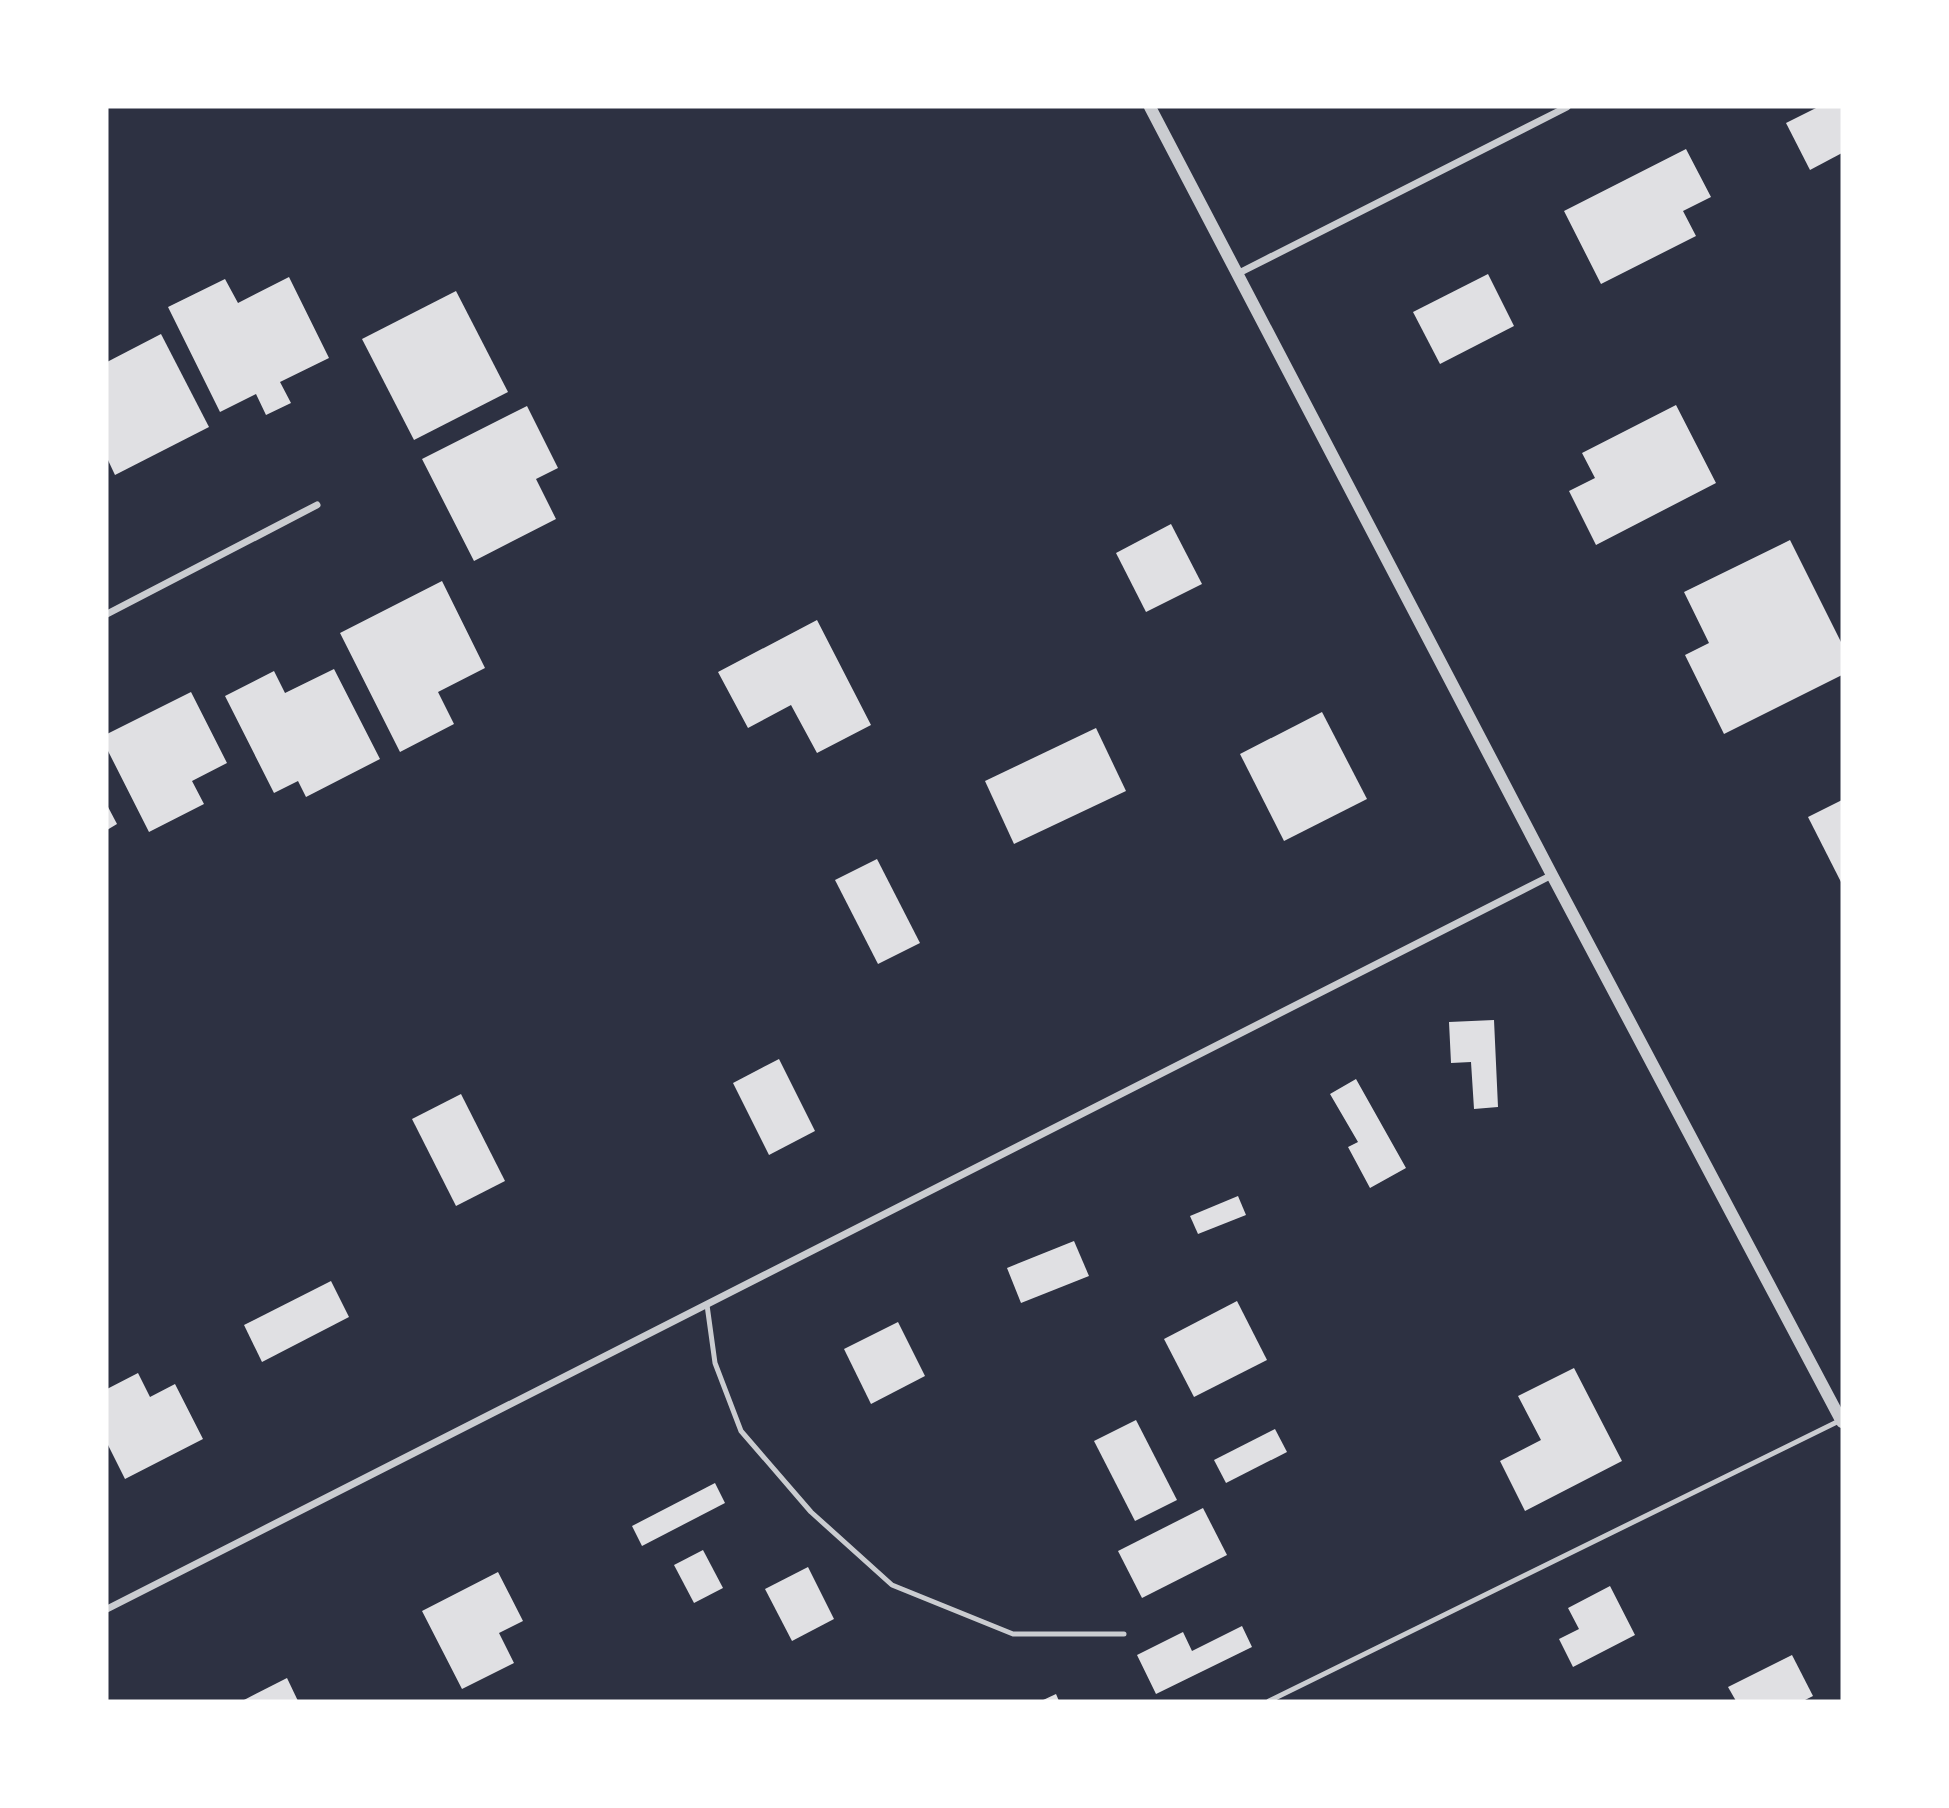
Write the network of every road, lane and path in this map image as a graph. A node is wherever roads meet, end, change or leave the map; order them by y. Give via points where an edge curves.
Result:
1 (1150, 107) edge
2 (1567, 107) edge
3 (1237, 274) junction
4 (317, 505) dead end
5 (107, 614) edge
6 (1552, 875) junction
7 (707, 1304) junction
8 (1842, 1421) edge
9 (107, 1609) edge
10 (1124, 1634) dead end
11 (1269, 1701) edge

1 - 3 street
2 - 3 street
3 - 6 street
4 - 5 street
6 - 7 street
6 - 8 street
7 - 9 street
7 - 10 lane via 715,1363 741,1431 811,1511 892,1585 1013,1634
8 - 11 lane

